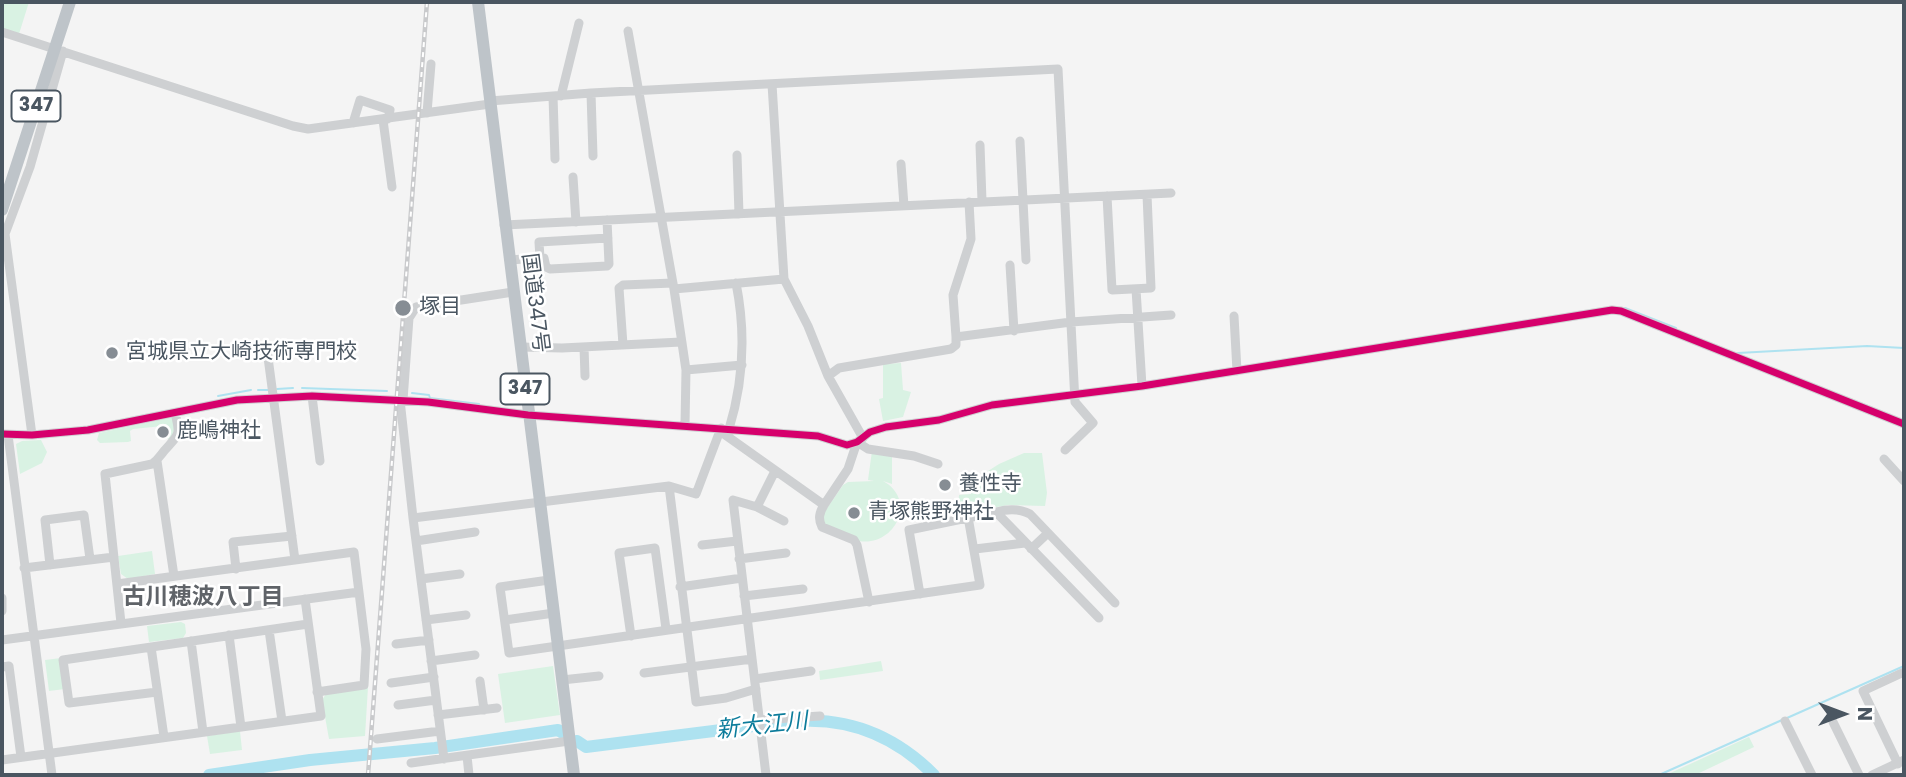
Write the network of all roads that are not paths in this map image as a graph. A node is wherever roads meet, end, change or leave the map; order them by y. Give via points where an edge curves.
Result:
1 (69, 2) edge
2 (478, 2) edge
3 (579, 23) dead end
4 (628, 31) dead end
5 (2, 32) edge
6 (59, 50) junction
7 (431, 64) dead end
8 (772, 84) junction
9 (639, 92) junction
10 (591, 93) junction
11 (557, 96) junction
12 (490, 102) junction
13 (427, 113) junction
14 (385, 119) junction
15 (354, 124) junction
16 (1020, 141) dead end
17 (981, 145) dead end
18 (737, 155) dead end
19 (593, 156) dead end
20 (555, 159) dead end
21 (901, 164) dead end
22 (573, 177) dead end
23 (392, 187) dead end
24 (1171, 193) dead end
25 (1147, 195) junction
26 (1107, 196) junction
27 (1064, 197) junction
28 (1024, 199) junction
29 (982, 201) junction
30 (969, 202) junction
31 (904, 206) junction
32 (2, 210) edge
33 (779, 212) junction
34 (739, 214) junction
35 (661, 218) junction
36 (607, 220) junction
37 (576, 222) junction
38 (505, 225) junction
39 (608, 239) junction
40 (540, 258) junction
41 (509, 260) junction
42 (1026, 260) dead end
43 (1010, 265) dead end
44 (784, 279) junction
45 (736, 282) junction
46 (673, 286) junction
47 (1136, 289) junction
48 (513, 292) junction
49 (1171, 315) dead end
50 (1234, 316) dead end
51 (1137, 318) junction
52 (1071, 322) junction
53 (1014, 331) junction
54 (957, 337) junction
55 (681, 342) junction
56 (623, 345) junction
57 (520, 347) junction
58 (584, 347) junction
59 (267, 350) dead end
60 (742, 365) junction
61 (685, 370) junction
62 (1237, 371) junction
63 (585, 376) dead end
64 (828, 376) junction
65 (1142, 386) junction
66 (1075, 395) junction
67 (312, 396) junction
68 (274, 397) junction
69 (402, 400) junction
70 (175, 413) junction
71 (528, 415) junction
72 (1904, 424) edge
73 (685, 425) junction
74 (725, 429) junction
75 (5, 434) edge
76 (32, 435) junction
77 (860, 440) junction
78 (1065, 450) dead end
79 (1884, 459) dead end
80 (158, 461) junction
81 (320, 461) dead end
82 (938, 464) dead end
83 (775, 471) junction
84 (1904, 481) edge
85 (669, 486) junction
86 (13, 487) junction
87 (2, 489) edge
88 (539, 503) junction
89 (824, 505) junction
90 (757, 507) junction
91 (996, 512) junction
92 (968, 517) junction
93 (413, 518) junction
94 (784, 521) dead end
95 (475, 532) dead end
96 (1048, 533) junction
97 (292, 536) junction
98 (416, 541) junction
99 (737, 541) junction
100 (702, 545) dead end
101 (1028, 546) junction
102 (975, 549) junction
103 (786, 553) dead end
104 (114, 556) junction
105 (90, 559) junction
106 (740, 559) junction
107 (295, 560) junction
108 (50, 565) junction
109 (24, 568) junction
110 (236, 569) junction
111 (460, 574) dead end
112 (174, 576) junction
113 (742, 578) junction
114 (421, 579) junction
115 (549, 580) junction
116 (117, 584) junction
117 (680, 587) junction
118 (803, 589) dead end
119 (359, 592) junction
120 (920, 594) junction
121 (744, 596) junction
122 (2, 598) edge
123 (305, 599) junction
124 (869, 602) junction
125 (1115, 603) dead end
126 (2, 611) edge
127 (554, 613) junction
128 (466, 615) dead end
129 (1099, 618) dead end
130 (747, 619) junction
131 (426, 620) junction
132 (505, 620) junction
133 (121, 623) junction
134 (308, 624) junction
135 (685, 626) junction
136 (666, 629) junction
137 (269, 630) junction
138 (33, 635) junction
139 (229, 635) junction
140 (631, 636) junction
141 (2, 640) edge
142 (429, 640) junction
143 (191, 641) junction
144 (396, 644) dead end
145 (558, 646) junction
146 (150, 647) junction
147 (475, 655) dead end
148 (752, 659) junction
149 (432, 661) junction
150 (691, 666) junction
151 (2, 667) edge
152 (811, 671) dead end
153 (644, 673) dead end
154 (599, 676) dead end
155 (1903, 676) edge
156 (433, 677) junction
157 (755, 679) junction
158 (562, 680) junction
159 (480, 681) dead end
160 (391, 683) dead end
161 (757, 691) junction
162 (157, 692) junction
163 (317, 692) junction
164 (436, 699) junction
165 (398, 705) dead end
166 (497, 708) dead end
167 (484, 709) junction
168 (438, 715) junction
169 (820, 716) dead end
170 (282, 721) junction
171 (1785, 721) dead end
172 (1833, 722) dead end
173 (760, 724) junction
174 (241, 727) junction
175 (203, 732) junction
176 (441, 734) junction
177 (163, 737) junction
178 (377, 739) dead end
179 (569, 741) junction
180 (48, 753) junction
181 (443, 755) junction
182 (467, 755) junction
183 (21, 757) junction
184 (2, 760) edge
185 (1901, 762) edge
186 (411, 763) dead end
187 (52, 775) edge
188 (469, 775) edge
189 (574, 775) edge
190 (766, 775) edge
191 (1812, 775) edge
192 (1859, 775) edge
193 (1871, 775) edge

1 - 6 highway, 347
2 - 12 highway, 国道347号 / 347
3 - 11 street
4 - 9 street
5 - 6 street
6 - 15 street via 293,126 319,129
6 - 32 highway, 347
6 - 76 street via 30,167 5,234
7 - 13 street
8 - 9 street
8 - 27 street via 1058,69
8 - 33 street
9 - 10 street
9 - 35 street
10 - 11 street
10 - 19 street
11 - 12 street
11 - 20 street
12 - 13 street
12 - 38 highway, 国道347号 / 347
13 - 14 street
14 - 15 street
14 - 15 street via 390,110 360,100
14 - 23 street
16 - 28 street
17 - 29 street
18 - 34 street
21 - 31 street
22 - 37 street
24 - 25 street
25 - 26 street
25 - 47 street via 1152,288
26 - 27 street
26 - 47 street via 1112,290
27 - 28 street
27 - 52 street
28 - 29 street
28 - 42 street
29 - 30 street
30 - 31 street
30 - 54 street via 971,239 953,295
31 - 33 street
33 - 34 street
33 - 44 street
34 - 35 street
35 - 36 street
35 - 46 street
36 - 37 street
36 - 39 street
37 - 38 street
38 - 41 highway, 国道347号 / 347
39 - 40 street via 539,242
39 - 40 street via 607,266 550,269
40 - 41 street
41 - 48 highway, 国道347号 / 347
43 - 53 street
44 - 45 street
44 - 64 street
45 - 46 street
45 - 60 street
46 - 55 street
46 - 56 street via 619,288
47 - 51 street
48 - 57 highway, 国道347号 / 347
48 - 69 street via 416,307 409,318
49 - 51 street
50 - 62 street
51 - 52 street
51 - 65 street
52 - 53 street
52 - 66 street
53 - 54 street
54 - 64 street via 951,349 839,368
55 - 56 street
55 - 61 street
56 - 58 street
57 - 58 street
57 - 71 highway, 国道347号 / 347
58 - 63 street
59 - 68 street
60 - 61 street
60 - 74 street via 740,389
61 - 73 street
62 - 65 street
62 - 72 street via 1612,310
64 - 77 street
65 - 66 street
66 - 77 street via 992,405 939,420 886,427
66 - 78 street via 1093,423
67 - 68 street
67 - 69 street
67 - 81 street
68 - 70 street
68 - 97 street
69 - 71 street
69 - 93 street
70 - 76 street via 88,430
70 - 80 street via 177,439
71 - 73 street
71 - 88 highway, 国道347号 / 347
73 - 74 street
74 - 77 street via 818,436 847,445
74 - 83 street via 724,434
74 - 85 street via 696,494
75 - 76 street
75 - 86 street
77 - 82 street via 868,449
77 - 89 street via 848,469
79 - 84 street
80 - 104 street via 104,474
80 - 112 street
83 - 89 street
83 - 90 street
85 - 88 street
85 - 117 street
86 - 87 street
86 - 109 street
88 - 93 street
88 - 115 highway, 国道347号 / 347
89 - 124 street via 821,527 857,545
90 - 94 street
90 - 99 street via 733,500
91 - 92 street
91 - 96 street via 1023,511
91 - 101 street
92 - 102 street
92 - 120 street via 909,530
93 - 98 street
95 - 98 street
96 - 101 street
96 - 125 street
97 - 107 street
97 - 110 street via 233,542
98 - 114 street
99 - 100 street
99 - 106 street
101 - 102 street
101 - 129 street
102 - 120 street via 981,585
103 - 106 street
104 - 105 street
104 - 116 street
105 - 108 street
105 - 108 street via 84,515 45,520
106 - 113 street
107 - 110 street
107 - 119 street via 354,552
108 - 109 street
109 - 138 street
110 - 112 street
111 - 114 street
112 - 116 street
113 - 117 street
113 - 121 street
114 - 131 street
115 - 127 highway, 国道347号 / 347
115 - 132 street via 500,587
116 - 133 street
117 - 135 street
118 - 121 street
119 - 123 street
119 - 163 street via 366,649 364,685
120 - 124 street
121 - 130 street
122 - 126 street
123 - 133 street
123 - 134 street
124 - 130 street
127 - 132 street
127 - 145 highway, 国道347号 / 347
128 - 131 street
130 - 135 street
130 - 148 street
131 - 142 street
132 - 145 street via 509,653
133 - 138 street
134 - 137 street
134 - 163 street
135 - 136 street
135 - 150 street
136 - 140 street
136 - 140 street via 655,548 619,553
137 - 139 street
137 - 170 street
138 - 141 street
138 - 180 street
139 - 143 street
139 - 174 street
140 - 145 street
142 - 144 street
142 - 149 street
143 - 146 street
143 - 175 street
145 - 158 highway, 国道347号 / 347
146 - 162 street
146 - 162 street via 63,660 69,703
147 - 149 street
148 - 150 street
148 - 157 street
149 - 156 street
150 - 153 street
150 - 161 street via 696,702
151 - 183 street via 9,666
152 - 157 street
154 - 158 street
155 - 185 street via 1863,691
156 - 160 street
156 - 164 street
157 - 161 street
158 - 179 highway, 国道347号 / 347
159 - 167 street
161 - 173 street
162 - 177 street
163 - 170 street via 321,716
164 - 165 street
164 - 168 street
166 - 167 street
167 - 168 street
168 - 176 street
169 - 173 street
170 - 174 street
171 - 191 street
172 - 192 street
173 - 190 street
174 - 175 street
175 - 177 street
176 - 178 street
176 - 181 street
177 - 180 street
179 - 182 street
179 - 189 highway, 国道347号 / 347
180 - 183 street
180 - 187 street
181 - 182 street
181 - 186 street
182 - 188 street
183 - 184 street
185 - 193 street

